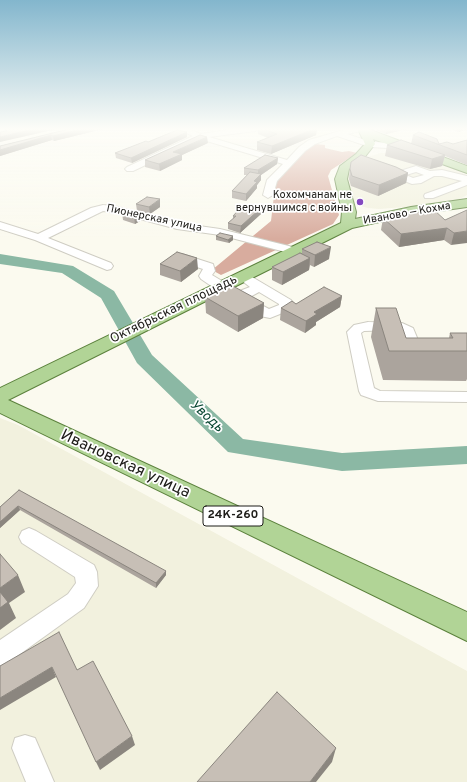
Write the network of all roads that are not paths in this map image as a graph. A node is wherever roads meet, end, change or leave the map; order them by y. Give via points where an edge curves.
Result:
1 (137, 165) edge
2 (286, 165) edge
3 (347, 165) edge
4 (455, 165) edge
5 (130, 169) dead end
6 (467, 170) edge
7 (430, 174) dead end
8 (467, 180) edge
9 (268, 195) dead end
10 (429, 196) dead end
11 (346, 199) junction
12 (466, 204) edge
13 (411, 211) junction
14 (0, 225) edge
15 (348, 225) junction
16 (39, 238) junction
17 (297, 251) junction
18 (182, 258) edge
19 (107, 266) dead end
20 (243, 277) junction
21 (222, 287) junction
22 (260, 287) dead end
23 (467, 352) edge
24 (0, 396) edge
25 (467, 397) edge
26 (0, 405) edge
27 (29, 537) dead end
28 (467, 627) edge
29 (0, 654) edge
30 (25, 748) dead end
31 (40, 782) edge

1 - 5 street
2 - 9 street via 272,180
3 - 11 main road via 341,179
4 - 6 main road
7 - 8 street via 442,173
8 - 10 street
11 - 13 main road via 357,208 365,210
11 - 15 main road
12 - 13 main road, Иваново — Кохма
13 - 15 main road, Иваново — Кохма
14 - 16 street
15 - 17 main road, Октябрьская площадь
16 - 17 street, Пионерская улица via 103,208
16 - 19 street
17 - 20 main road, Октябрьская площадь
18 - 21 street via 209,267 205,276
20 - 21 main road, Октябрьская площадь
20 - 22 street
21 - 24 main road, Октябрьская площадь
23 - 25 street via 423,352 414,348 408,331 397,326 368,326 354,332 367,391 378,396
26 - 28 main road, Ивановская улица / 24К-260
27 - 29 street via 86,572 87,586 76,601
30 - 31 street

